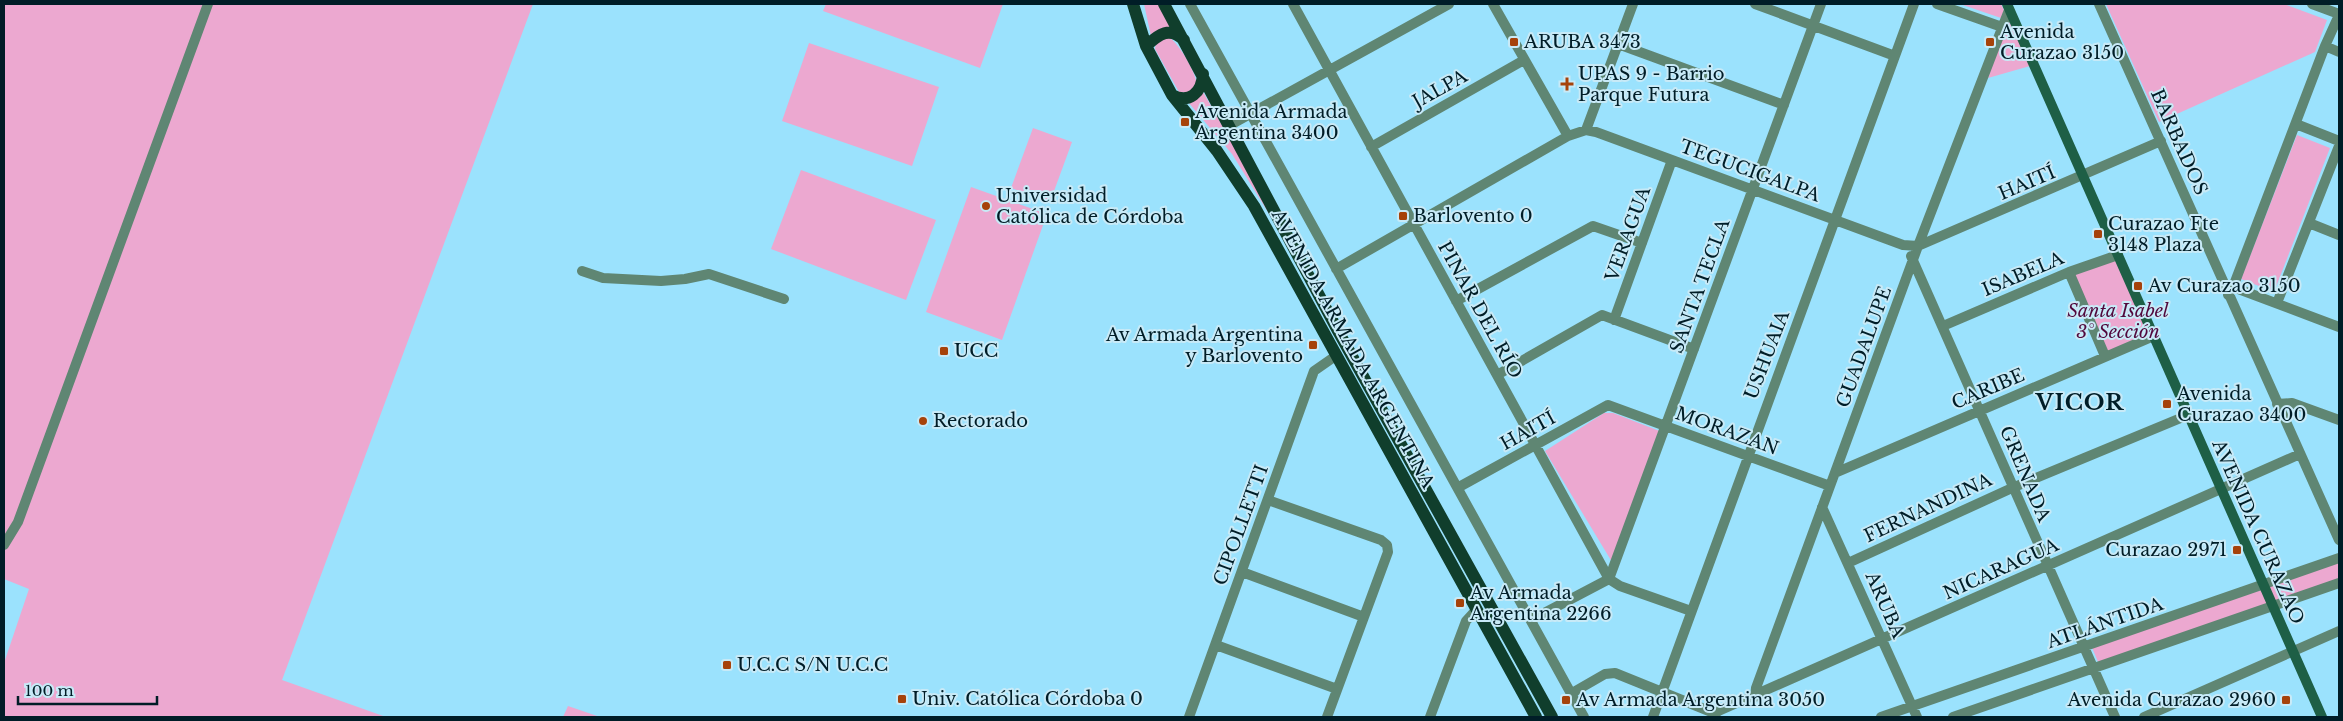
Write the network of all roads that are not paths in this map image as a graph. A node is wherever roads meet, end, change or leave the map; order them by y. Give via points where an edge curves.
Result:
1 (208, 4) edge
2 (1133, 4) edge
3 (1164, 4) edge
4 (1190, 4) edge
5 (1293, 4) edge
6 (1449, 4) edge
7 (1493, 4) edge
8 (1633, 4) edge
9 (1755, 4) edge
10 (1821, 4) edge
11 (1914, 4) edge
12 (1937, 4) edge
13 (2099, 4) edge
14 (2312, 4) edge
15 (2008, 7) edge
16 (2339, 15) edge
17 (1813, 25) junction
18 (2002, 27) junction
19 (1184, 40) junction
20 (1618, 44) junction
21 (1146, 46) junction
22 (2325, 46) junction
23 (2339, 52) edge
24 (1895, 56) junction
25 (1524, 60) junction
26 (1330, 70) junction
27 (1203, 74) junction
28 (1172, 95) junction
29 (1784, 105) junction
30 (1249, 114) junction
31 (2296, 124) junction
32 (1230, 125) junction
33 (1586, 130) junction
34 (1568, 136) junction
35 (2161, 141) junction
36 (2339, 141) edge
37 (1371, 146) junction
38 (2339, 146) edge
39 (1672, 160) junction
40 (2084, 176) junction
41 (1752, 190) junction
42 (1835, 220) junction
43 (2309, 223) junction
44 (1414, 224) junction
45 (2339, 235) edge
46 (1642, 243) junction
47 (1903, 245) junction
48 (1918, 246) junction
49 (2118, 254) junction
50 (1913, 259) junction
51 (1336, 269) junction
52 (582, 271) dead end
53 (2070, 272) junction
54 (2230, 291) junction
55 (784, 299) dead end
56 (1456, 301) junction
57 (2278, 303) junction
58 (1614, 320) junction
59 (1943, 326) junction
60 (2339, 327) edge
61 (2154, 336) junction
62 (1694, 349) junction
63 (1337, 355) junction
64 (2105, 356) junction
65 (1497, 375) junction
66 (2277, 404) junction
67 (1613, 406) joint
68 (1980, 410) junction
69 (2188, 414) junction
70 (2339, 420) edge
71 (1666, 426) junction
72 (1536, 445) junction
73 (2300, 454) junction
74 (1747, 456) junction
75 (1835, 473) junction
76 (1830, 486) junction
77 (1459, 487) junction
78 (2012, 488) junction
79 (2221, 490) junction
80 (1268, 500) junction
81 (1822, 507) junction
82 (2339, 540) edge
83 (4, 545) edge
84 (2339, 558) edge
85 (1848, 563) junction
86 (2048, 566) junction
87 (1242, 572) junction
88 (1610, 579) junction
89 (2339, 583) edge
90 (2263, 585) junction
91 (2273, 607) junction
92 (1476, 610) junction
93 (1691, 611) junction
94 (1364, 617) junction
95 (1531, 620) junction
96 (2339, 631) edge
97 (1882, 640) junction
98 (1216, 645) junction
99 (2083, 648) junction
100 (2293, 652) junction
101 (2092, 669) junction
102 (1338, 689) junction
103 (1662, 691) junction
104 (1572, 694) junction
105 (1754, 697) junction
106 (1912, 706) junction
107 (1715, 715) edge
108 (1189, 717) edge
109 (1327, 717) edge
110 (1430, 717) edge
111 (1536, 717) edge
112 (1552, 717) edge
113 (1584, 717) edge
114 (1653, 717) edge
115 (1881, 717) edge
116 (1917, 717) edge
117 (1953, 717) edge
118 (2115, 717) edge
119 (2144, 717) edge
120 (2322, 717) edge

1 - 83 street via 21,513
2 - 21 main road, AVENIDA ARMADA ARGENTINA
3 - 19 main road, AVENIDA ARMADA ARGENTINA
4 - 30 street, AVENIDA ARMADA ARGENTINA
5 - 26 street, PINAR DEL RÍO
6 - 26 street
7 - 25 street
8 - 20 street
9 - 17 street
10 - 17 street, SANTA TECLA
11 - 24 street, USHUAIA
12 - 18 street
13 - 35 street, BARBADOS
14 - 16 street
15 - 18 street, GUADALUPE
15 - 40 street, AVENIDA CURAZAO
16 - 22 street
17 - 24 street
17 - 29 street, SANTA TECLA
18 - 48 street, GUADALUPE
19 - 21 main road via 1169,32
19 - 27 main road, AVENIDA ARMADA ARGENTINA
20 - 29 street
20 - 33 street
21 - 28 main road, AVENIDA ARMADA ARGENTINA
22 - 23 street
22 - 31 street
24 - 42 street, USHUAIA
25 - 34 street
25 - 37 street, JALPA
26 - 30 street
26 - 37 street, PINAR DEL RÍO
27 - 28 main road via 1200,89 1193,97 1181,99
27 - 32 main road, AVENIDA ARMADA ARGENTINA
28 - 63 main road, AVENIDA ARMADA ARGENTINA via 1237,178
29 - 41 street, SANTA TECLA
30 - 32 street
30 - 51 street, AVENIDA ARMADA ARGENTINA
31 - 36 street
31 - 54 street
32 - 112 main road, AVENIDA ARMADA ARGENTINA via 1353,357
33 - 34 street
33 - 39 street, TEGUCIGALPA
34 - 44 street
35 - 40 street, HAITÍ
35 - 54 street, BARBADOS
37 - 44 street, PINAR DEL RÍO
38 - 43 street
39 - 41 street, TEGUCIGALPA
39 - 46 street, VERAGUA
40 - 48 street, HAITÍ
40 - 49 street, AVENIDA CURAZAO
41 - 42 street, TEGUCIGALPA
41 - 62 street, SANTA TECLA
42 - 47 street, TEGUCIGALPA
42 - 74 street, USHUAIA
43 - 45 street
43 - 57 street
44 - 51 street
44 - 56 street, PINAR DEL RÍO
46 - 56 street via 1593,226
46 - 58 street, VERAGUA
47 - 48 street, HAITÍ
47 - 50 street, GRENADA
48 - 50 street, GUADALUPE
49 - 53 street, ISABELA
49 - 61 street, AVENIDA CURAZAO
50 - 59 street, GRENADA
50 - 75 street, GUADALUPE
51 - 77 street, AVENIDA ARMADA ARGENTINA
52 - 55 street via 603,278 661,281 709,274
53 - 59 street, ISABELA
53 - 64 street
54 - 57 street
54 - 66 street, BARBADOS
56 - 65 street, PINAR DEL RÍO
57 - 60 street
58 - 62 street
58 - 65 street via 1602,315
59 - 68 street, GRENADA
61 - 64 street, CARIBE
61 - 69 street, AVENIDA CURAZAO
62 - 71 street, SANTA TECLA
63 - 80 street, CIPOLLETTI via 1314,371
63 - 92 main road, AVENIDA ARMADA ARGENTINA
64 - 68 street, CARIBE
65 - 72 street, PINAR DEL RÍO
66 - 70 street via 2292,403
66 - 73 street, BARBADOS
67 - 71 street, MORAZAN
67 - 72 street, HAITÍ via 1604,406
68 - 75 street, CARIBE
68 - 78 street, GRENADA
69 - 78 street, FERNANDINA
69 - 79 street, AVENIDA CURAZAO
71 - 74 street, MORAZAN
71 - 88 street, SANTA TECLA
72 - 77 street, HAITÍ
72 - 88 street, PINAR DEL RÍO
73 - 79 street, NICARAGUA
73 - 82 street, BARBADOS
74 - 76 street, MORAZAN
74 - 93 street, USHUAIA
75 - 76 street, GUADALUPE
76 - 81 street, GUADALUPE
77 - 95 street, AVENIDA ARMADA ARGENTINA
78 - 85 street, FERNANDINA
78 - 86 street, GRENADA
79 - 86 street, NICARAGUA
79 - 90 street, AVENIDA CURAZAO
80 - 87 street, CIPOLLETTI
80 - 94 street via 1387,544 1388,552
81 - 85 street, ARUBA
81 - 105 street, GUADALUPE
84 - 90 street, ATLÁNTIDA
85 - 97 street, ARUBA
86 - 97 street, NICARAGUA
86 - 99 street, GRENADA
87 - 94 street
87 - 98 street, CIPOLLETTI
88 - 93 street via 1620,586
88 - 95 street
89 - 91 street
90 - 91 street, AVENIDA CURAZAO
90 - 99 street, ATLÁNTIDA
91 - 100 street, AVENIDA CURAZAO
91 - 101 street
92 - 110 street via 1466,621
92 - 111 main road, AVENIDA ARMADA ARGENTINA
93 - 103 street, USHUAIA
94 - 102 street
95 - 104 street, AVENIDA ARMADA ARGENTINA
96 - 100 street
97 - 105 street, NICARAGUA
97 - 106 street, ARUBA
98 - 102 street
98 - 108 street, CIPOLLETTI
99 - 101 street, GRENADA
99 - 106 street, ATLÁNTIDA
100 - 119 street
100 - 120 street, AVENIDA CURAZAO
101 - 117 street
101 - 118 street, GRENADA
102 - 109 street
103 - 104 street via 1615,673 1605,674
103 - 107 street
103 - 114 street, USHUAIA
104 - 113 street, AVENIDA ARMADA ARGENTINA
105 - 107 street, NICARAGUA
106 - 115 street, ATLÁNTIDA
106 - 116 street, ARUBA

